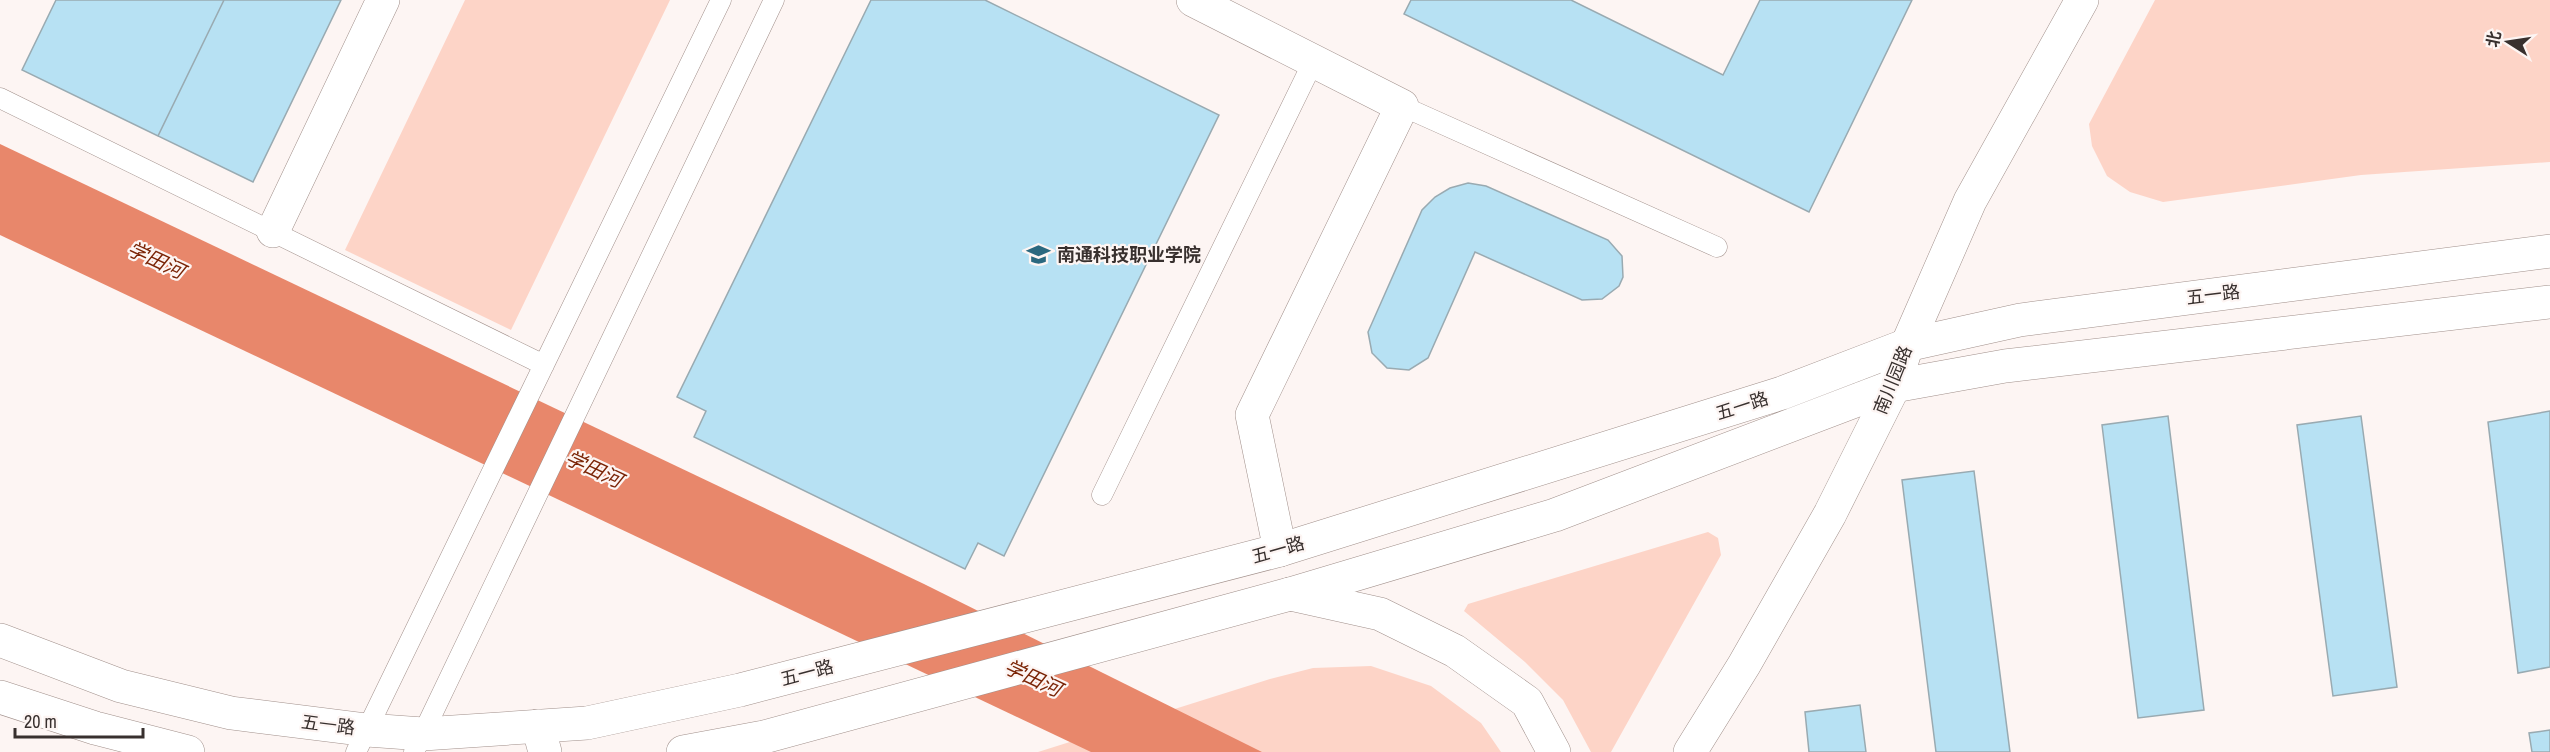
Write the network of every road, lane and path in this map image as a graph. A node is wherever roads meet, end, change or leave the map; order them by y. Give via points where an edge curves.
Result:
1 (383, 0) edge
2 (721, 0) edge
3 (774, 0) edge
4 (1193, 0) edge
5 (2082, 0) edge
6 (1313, 62) junction
7 (0, 99) edge
8 (1402, 106) junction
9 (273, 231) junction
10 (1717, 247) dead end
11 (2550, 251) edge
12 (2550, 302) edge
13 (1907, 345) junction
14 (543, 365) junction
15 (1894, 386) junction
16 (1102, 495) dead end
17 (1280, 550) junction
18 (1290, 594) junction
19 (0, 640) edge
20 (0, 697) edge
21 (541, 739) edge
22 (362, 741) edge
23 (418, 743) edge
24 (188, 752) edge
25 (683, 752) edge
26 (1554, 752) edge
27 (1690, 752) edge

1 - 9 main road
2 - 14 lane
3 - 23 lane
4 - 6 main road
5 - 13 main road, 南川园路 via 1970,201
6 - 8 main road
6 - 16 lane
7 - 9 lane
8 - 10 lane
8 - 17 main road via 1252,415
9 - 14 lane
11 - 13 main road, 五一路 via 2020,320
12 - 15 main road, 五一路 via 2006,366
13 - 15 main road, 南川园路
13 - 17 main road, 五一路 via 1771,397
14 - 22 lane
15 - 18 main road, 五一路 via 1555,516
15 - 27 main road, 南川园路 via 1830,514
17 - 21 main road, 五一路 via 740,690 587,723
18 - 25 main road, 五一路 via 764,738
18 - 26 main road via 1380,614 1455,651 1527,702
19 - 22 main road, 五一路 via 121,686
20 - 24 main road via 95,728
21 - 23 main road, 五一路
22 - 23 main road, 五一路

